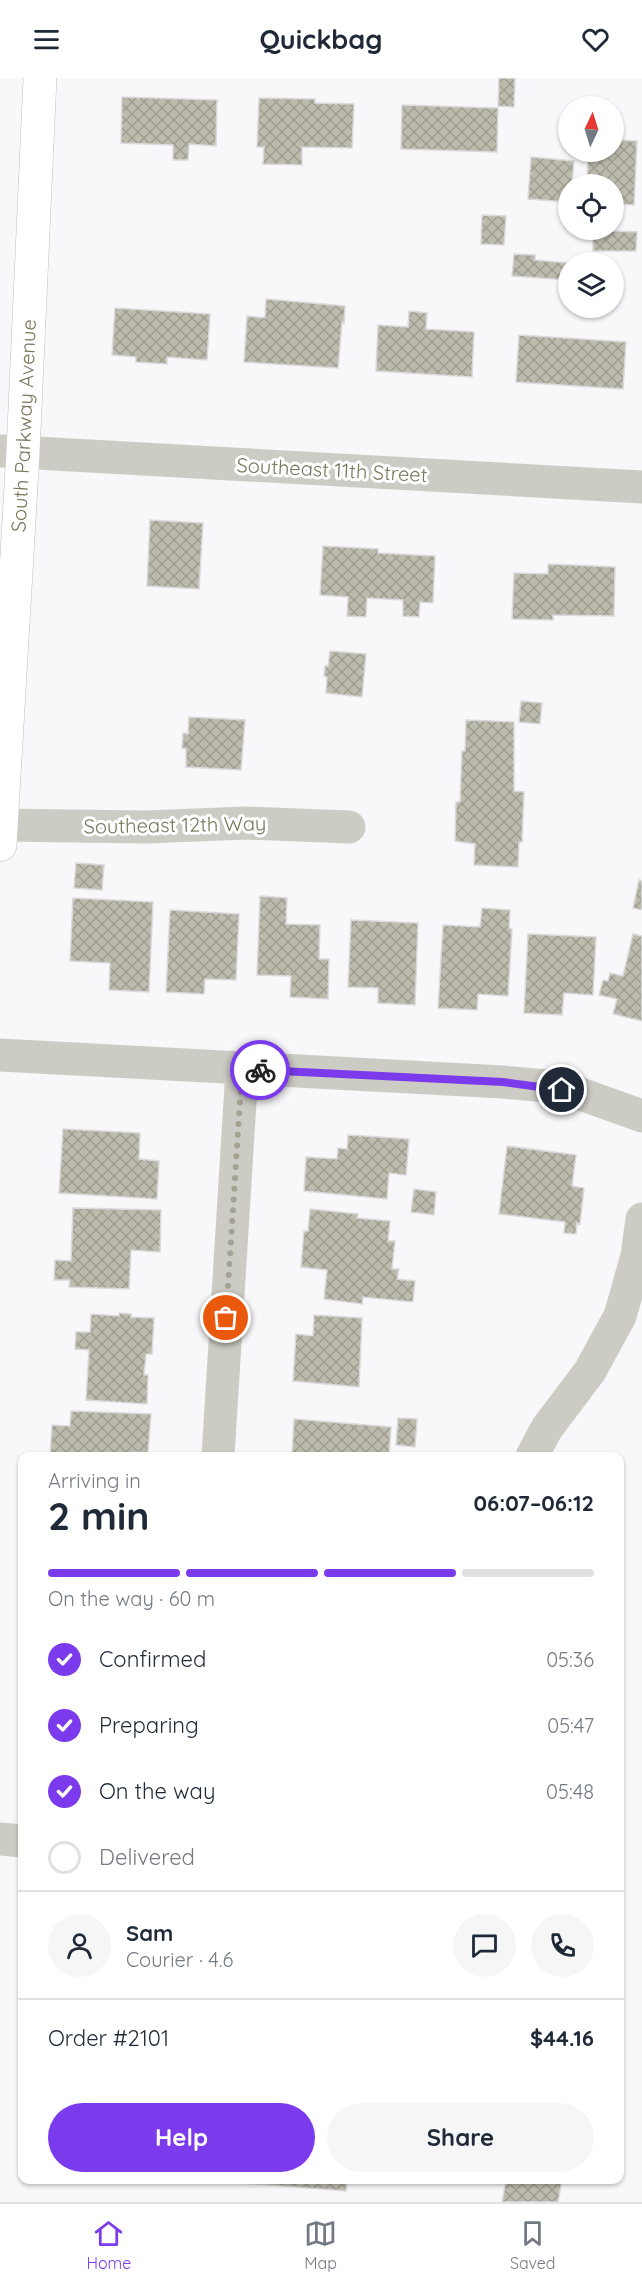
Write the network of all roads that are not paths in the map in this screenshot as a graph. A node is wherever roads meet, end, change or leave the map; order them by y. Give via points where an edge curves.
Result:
1 (40, 78) edge
2 (11, 451) edge
3 (642, 487) edge
4 (349, 827) dead end
5 (1, 835) edge
6 (0, 1055) edge
7 (242, 1070) junction
8 (642, 1116) edge
9 (642, 1219) edge
10 (218, 1452) edge
11 (534, 1452) edge
12 (0, 1839) edge
13 (18, 1841) edge

1 - 2 main road, South Parkway Avenue
2 - 3 street, Southeast 11th Street
2 - 5 main road, South Parkway Avenue
4 - 5 street, Southeast 12th Way via 246,823
6 - 7 street
7 - 8 street via 546,1086
7 - 10 street
9 - 11 street via 637,1257 620,1316 590,1371 547,1428
12 - 13 street

